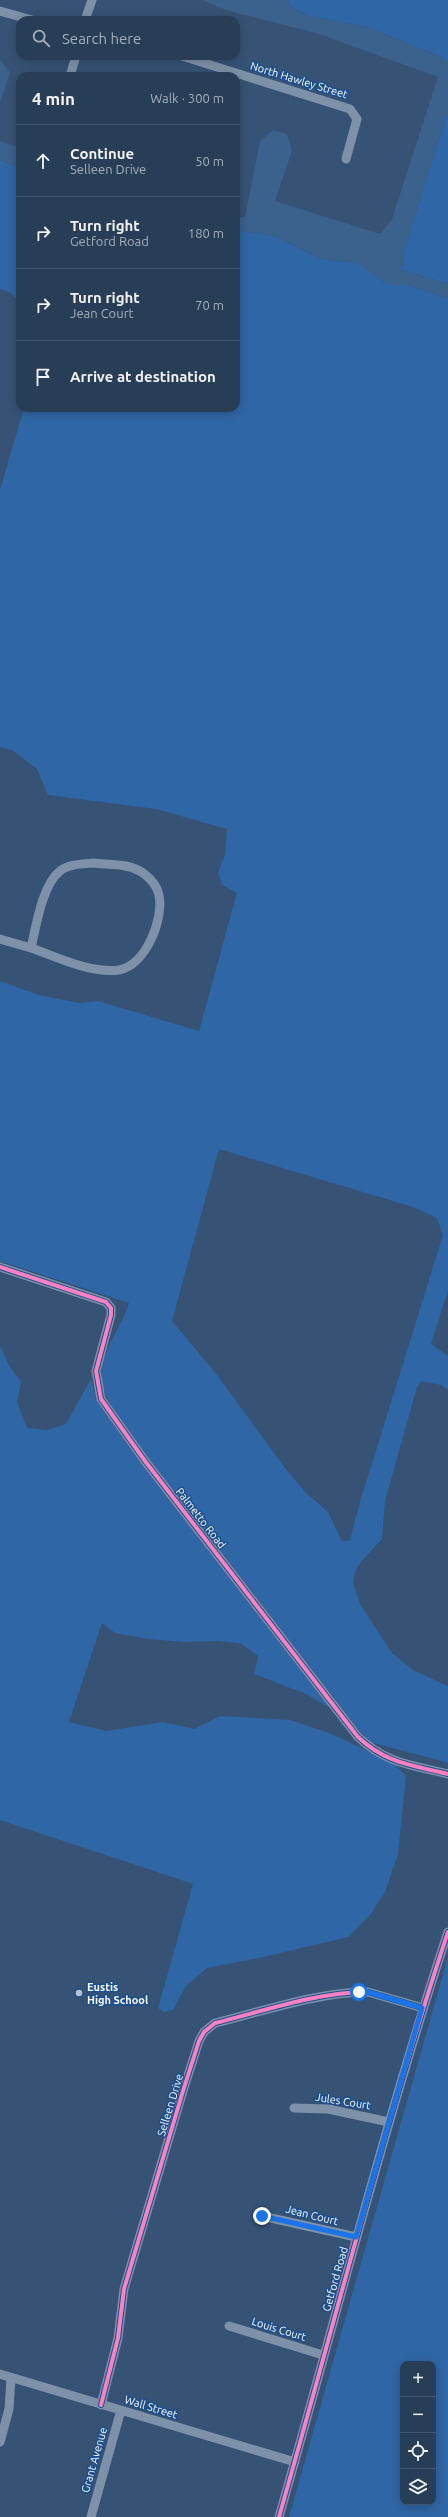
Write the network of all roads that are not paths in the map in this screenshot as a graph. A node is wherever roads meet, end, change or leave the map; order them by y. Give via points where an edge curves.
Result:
1 (92, 0) edge
2 (0, 10) edge
3 (19, 16) edge
4 (86, 16) edge
5 (75, 60) edge
6 (191, 60) edge
7 (71, 72) edge
8 (220, 72) edge
9 (240, 78) edge
10 (346, 159) dead end
11 (0, 939) edge
12 (31, 948) junction
13 (0, 1267) edge
14 (448, 1774) edge
15 (448, 1932) edge
16 (422, 2008) junction
17 (294, 2108) dead end
18 (389, 2122) junction
19 (262, 2216) dead end
20 (356, 2237) junction
21 (229, 2326) dead end
22 (323, 2355) junction
23 (0, 2374) edge
24 (11, 2378) junction
25 (101, 2405) junction
26 (121, 2410) junction
27 (0, 2442) edge
28 (295, 2462) junction
29 (91, 2517) edge
30 (280, 2517) edge

1 - 4 street
2 - 3 street
5 - 7 street
6 - 8 street, North Hawley Street
9 - 10 street, North Hawley Street via 350,109 357,119
11 - 12 street
12 - 12 street via 99,970 116,970 130,966 144,954 153,931 159,902 156,886 143,873 127,866 93,864 65,868 51,882
13 - 14 street, Palmetto Road via 106,1302 111,1315 98,1358 97,1385 101,1399 145,1461 358,1737 374,1751 390,1760
15 - 16 street, Getford Road
16 - 18 street, Getford Road
16 - 25 street, Selleen Drive via 368,1992 359,1992 306,2001 215,2024 204,2032 183,2091 124,2289 118,2338
17 - 18 street, Jules Court via 328,2109
18 - 20 street, Getford Road
19 - 20 street, Jean Court
20 - 22 street, Getford Road
21 - 22 street, Louis Court
22 - 28 street, Getford Road
23 - 24 street, Wall Street
24 - 25 street, Wall Street
24 - 27 street via 9,2410
25 - 26 street, Wall Street
26 - 28 street, Wall Street
26 - 29 street, Grant Avenue
28 - 30 street, Getford Road

